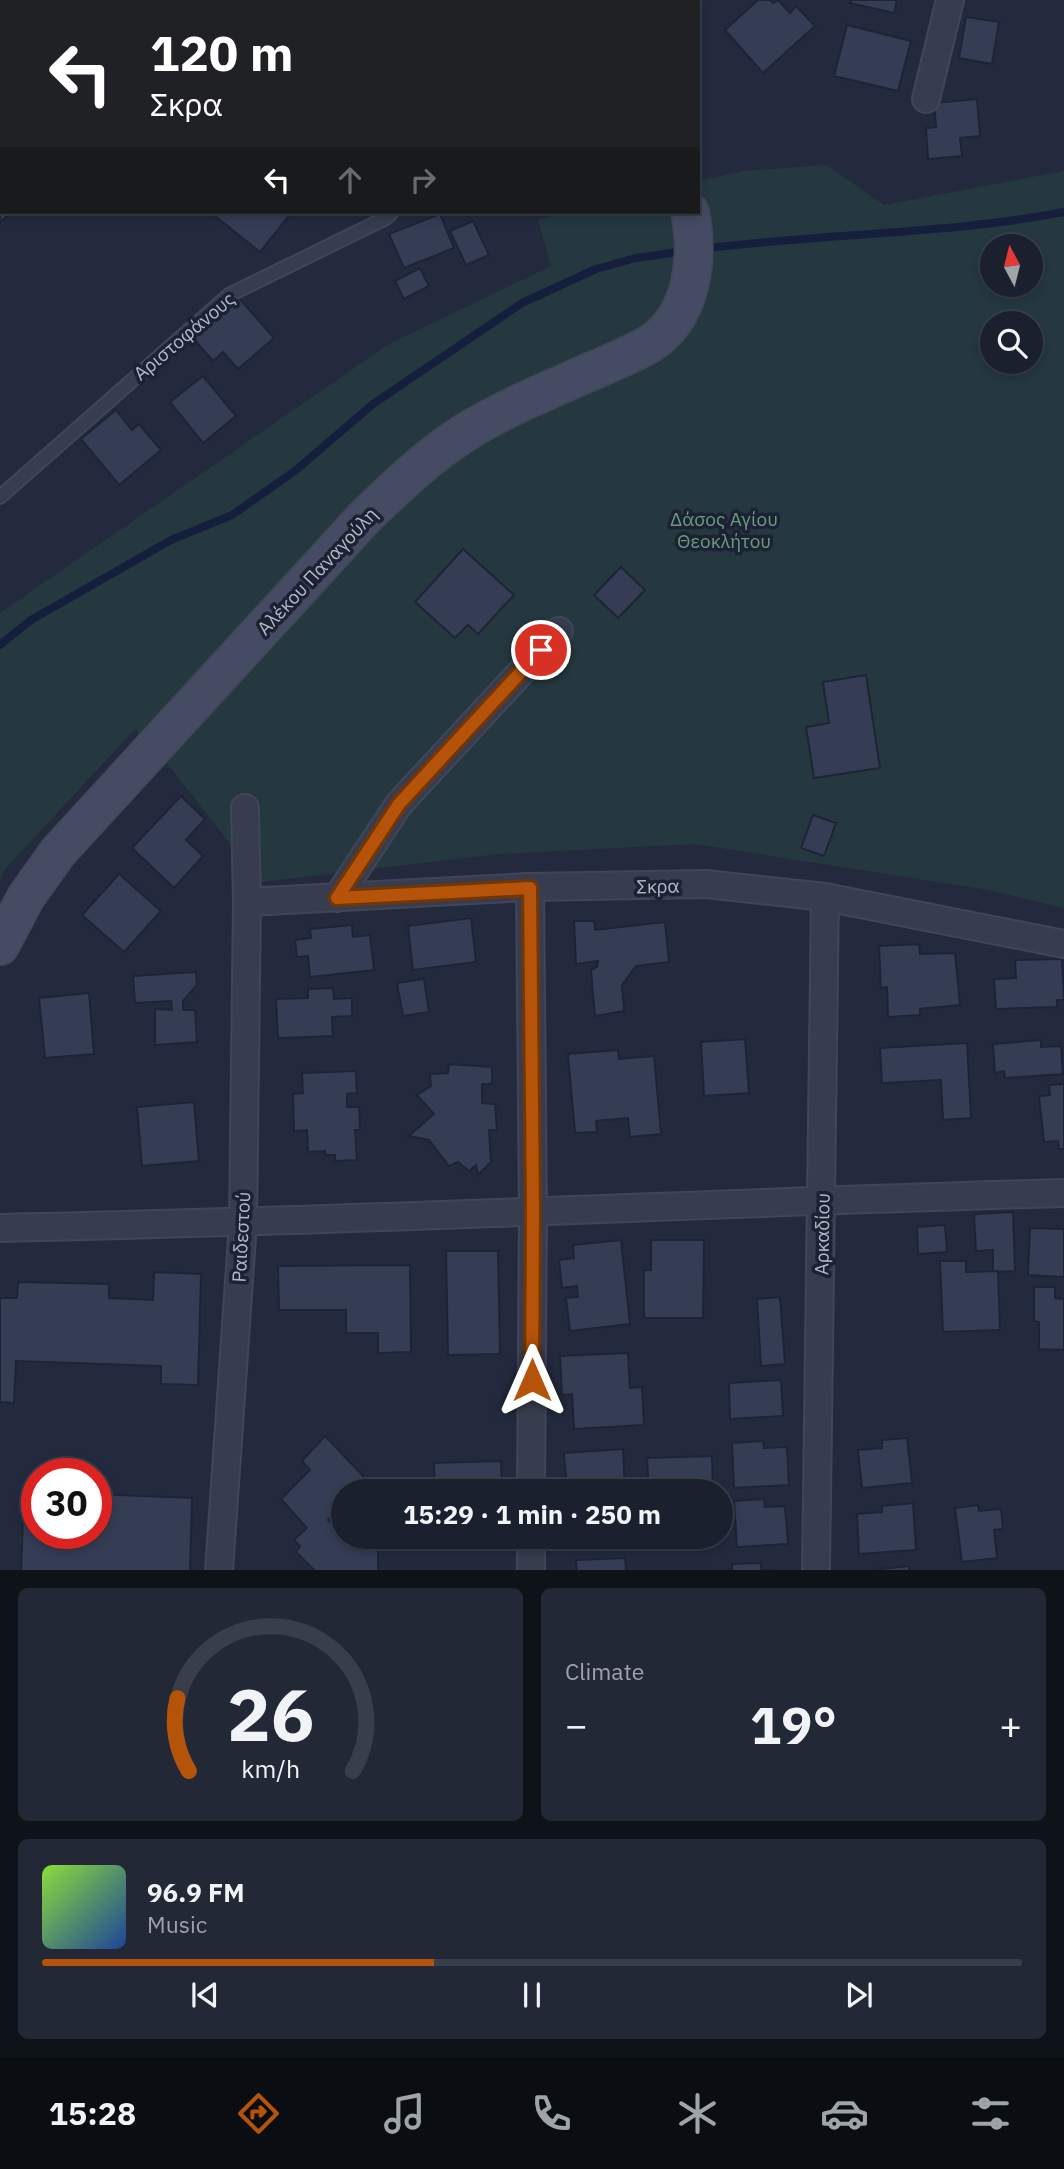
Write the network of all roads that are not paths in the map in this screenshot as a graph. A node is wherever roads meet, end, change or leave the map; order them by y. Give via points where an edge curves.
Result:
1 (950, 0) edge
2 (926, 99) dead end
3 (390, 214) edge
4 (690, 214) edge
5 (0, 497) edge
6 (559, 631) dead end
7 (245, 808) dead end
8 (530, 888) junction
9 (825, 897) junction
10 (337, 898) junction
11 (247, 902) junction
12 (1064, 944) edge
13 (0, 946) edge
14 (1064, 1193) edge
15 (822, 1200) junction
16 (533, 1213) junction
17 (243, 1223) junction
18 (0, 1228) edge
19 (531, 1479) edge
20 (531, 1549) edge
21 (219, 1570) edge
22 (531, 1570) edge
23 (816, 1570) edge

1 - 2 street
3 - 5 lane, Αριστοφάνους via 229,295
4 - 13 main road, Αλέκου Παναγούλη via 693,273 683,307 669,325 650,344 523,402 424,462 364,518 58,852 26,897
6 - 10 street via 399,804
7 - 11 street, Ραιδεστού
8 - 9 street, Σκρα via 706,884
8 - 10 street, Σκρα
8 - 16 street
9 - 12 street, Σκρα
9 - 15 street, Αρκαδίου
10 - 11 street, Σκρα
11 - 17 street, Ραιδεστού
14 - 15 street
15 - 16 street
15 - 23 street, Αρκαδίου
16 - 17 street
16 - 19 street
17 - 18 street
17 - 21 street, Ραιδεστού
20 - 22 street

